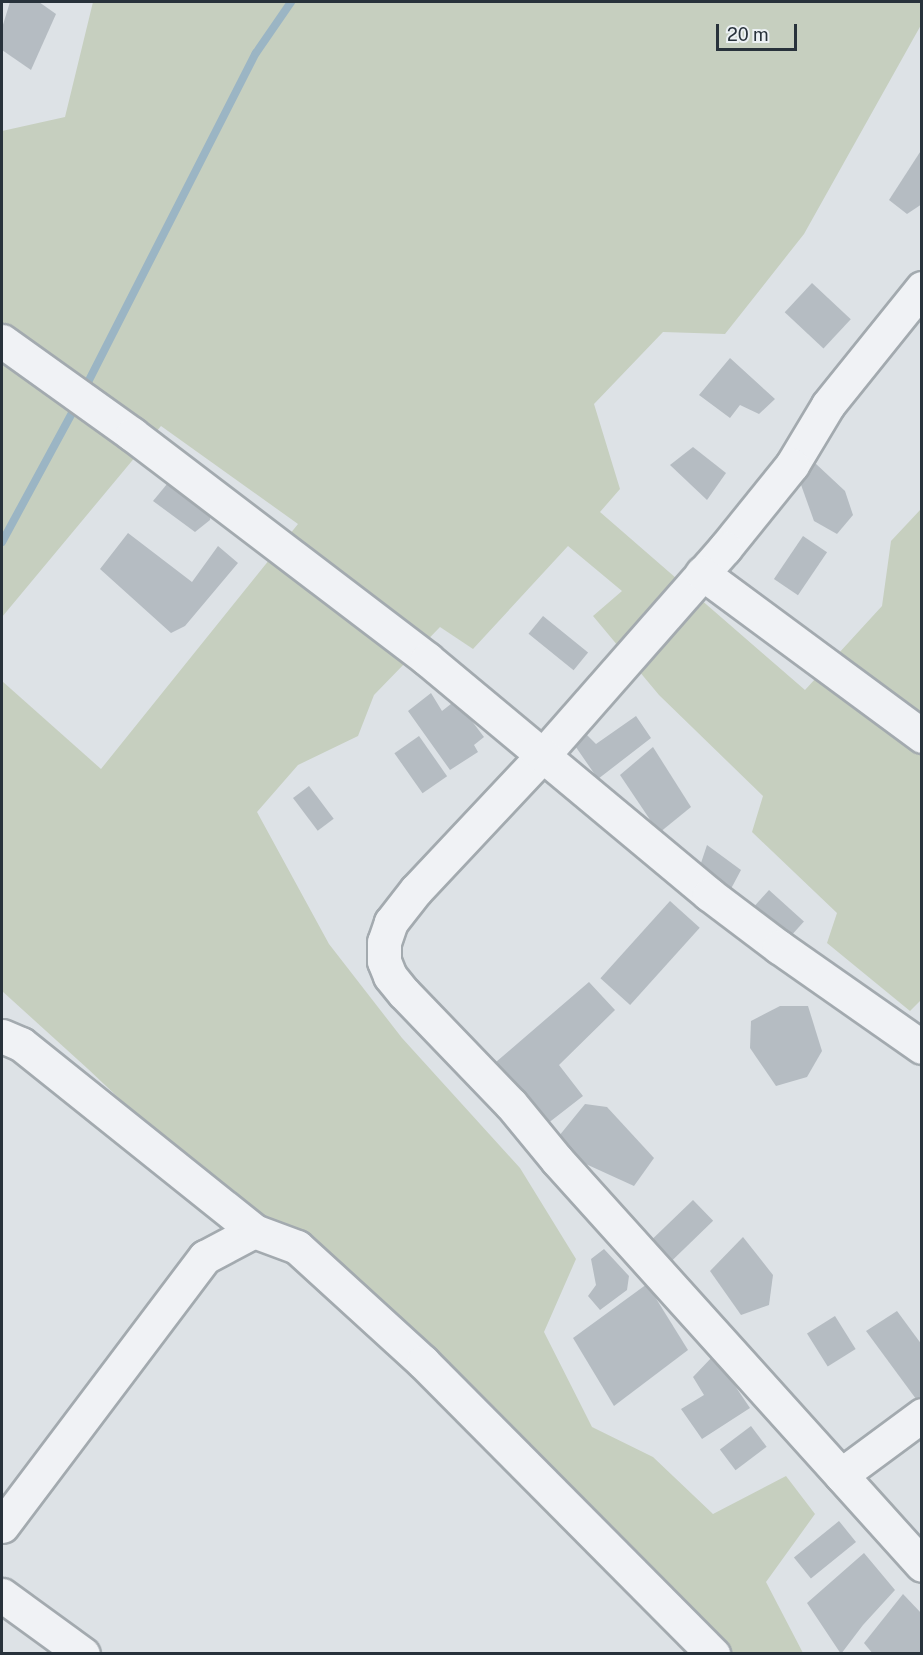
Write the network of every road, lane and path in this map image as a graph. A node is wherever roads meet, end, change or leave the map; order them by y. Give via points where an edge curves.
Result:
1 (921, 288) edge
2 (13, 350) edge
3 (702, 573) junction
4 (921, 736) edge
5 (542, 756) junction
6 (2, 1036) edge
7 (921, 1047) edge
8 (254, 1231) junction
9 (921, 1414) edge
10 (841, 1475) junction
11 (2, 1526) edge
12 (921, 1565) edge
13 (2, 1594) edge
14 (83, 1653) edge
15 (713, 1653) edge

1 - 3 street via 828,405 792,465
2 - 5 street via 132,434 427,658
3 - 4 street
3 - 5 street
5 - 7 street via 709,894
5 - 10 street via 416,890 391,922 384,942 384,960 390,976 511,1104
6 - 8 street via 21,1044
8 - 11 street via 205,1257
8 - 15 street via 297,1247 423,1362
9 - 10 street
10 - 12 street
13 - 14 street

